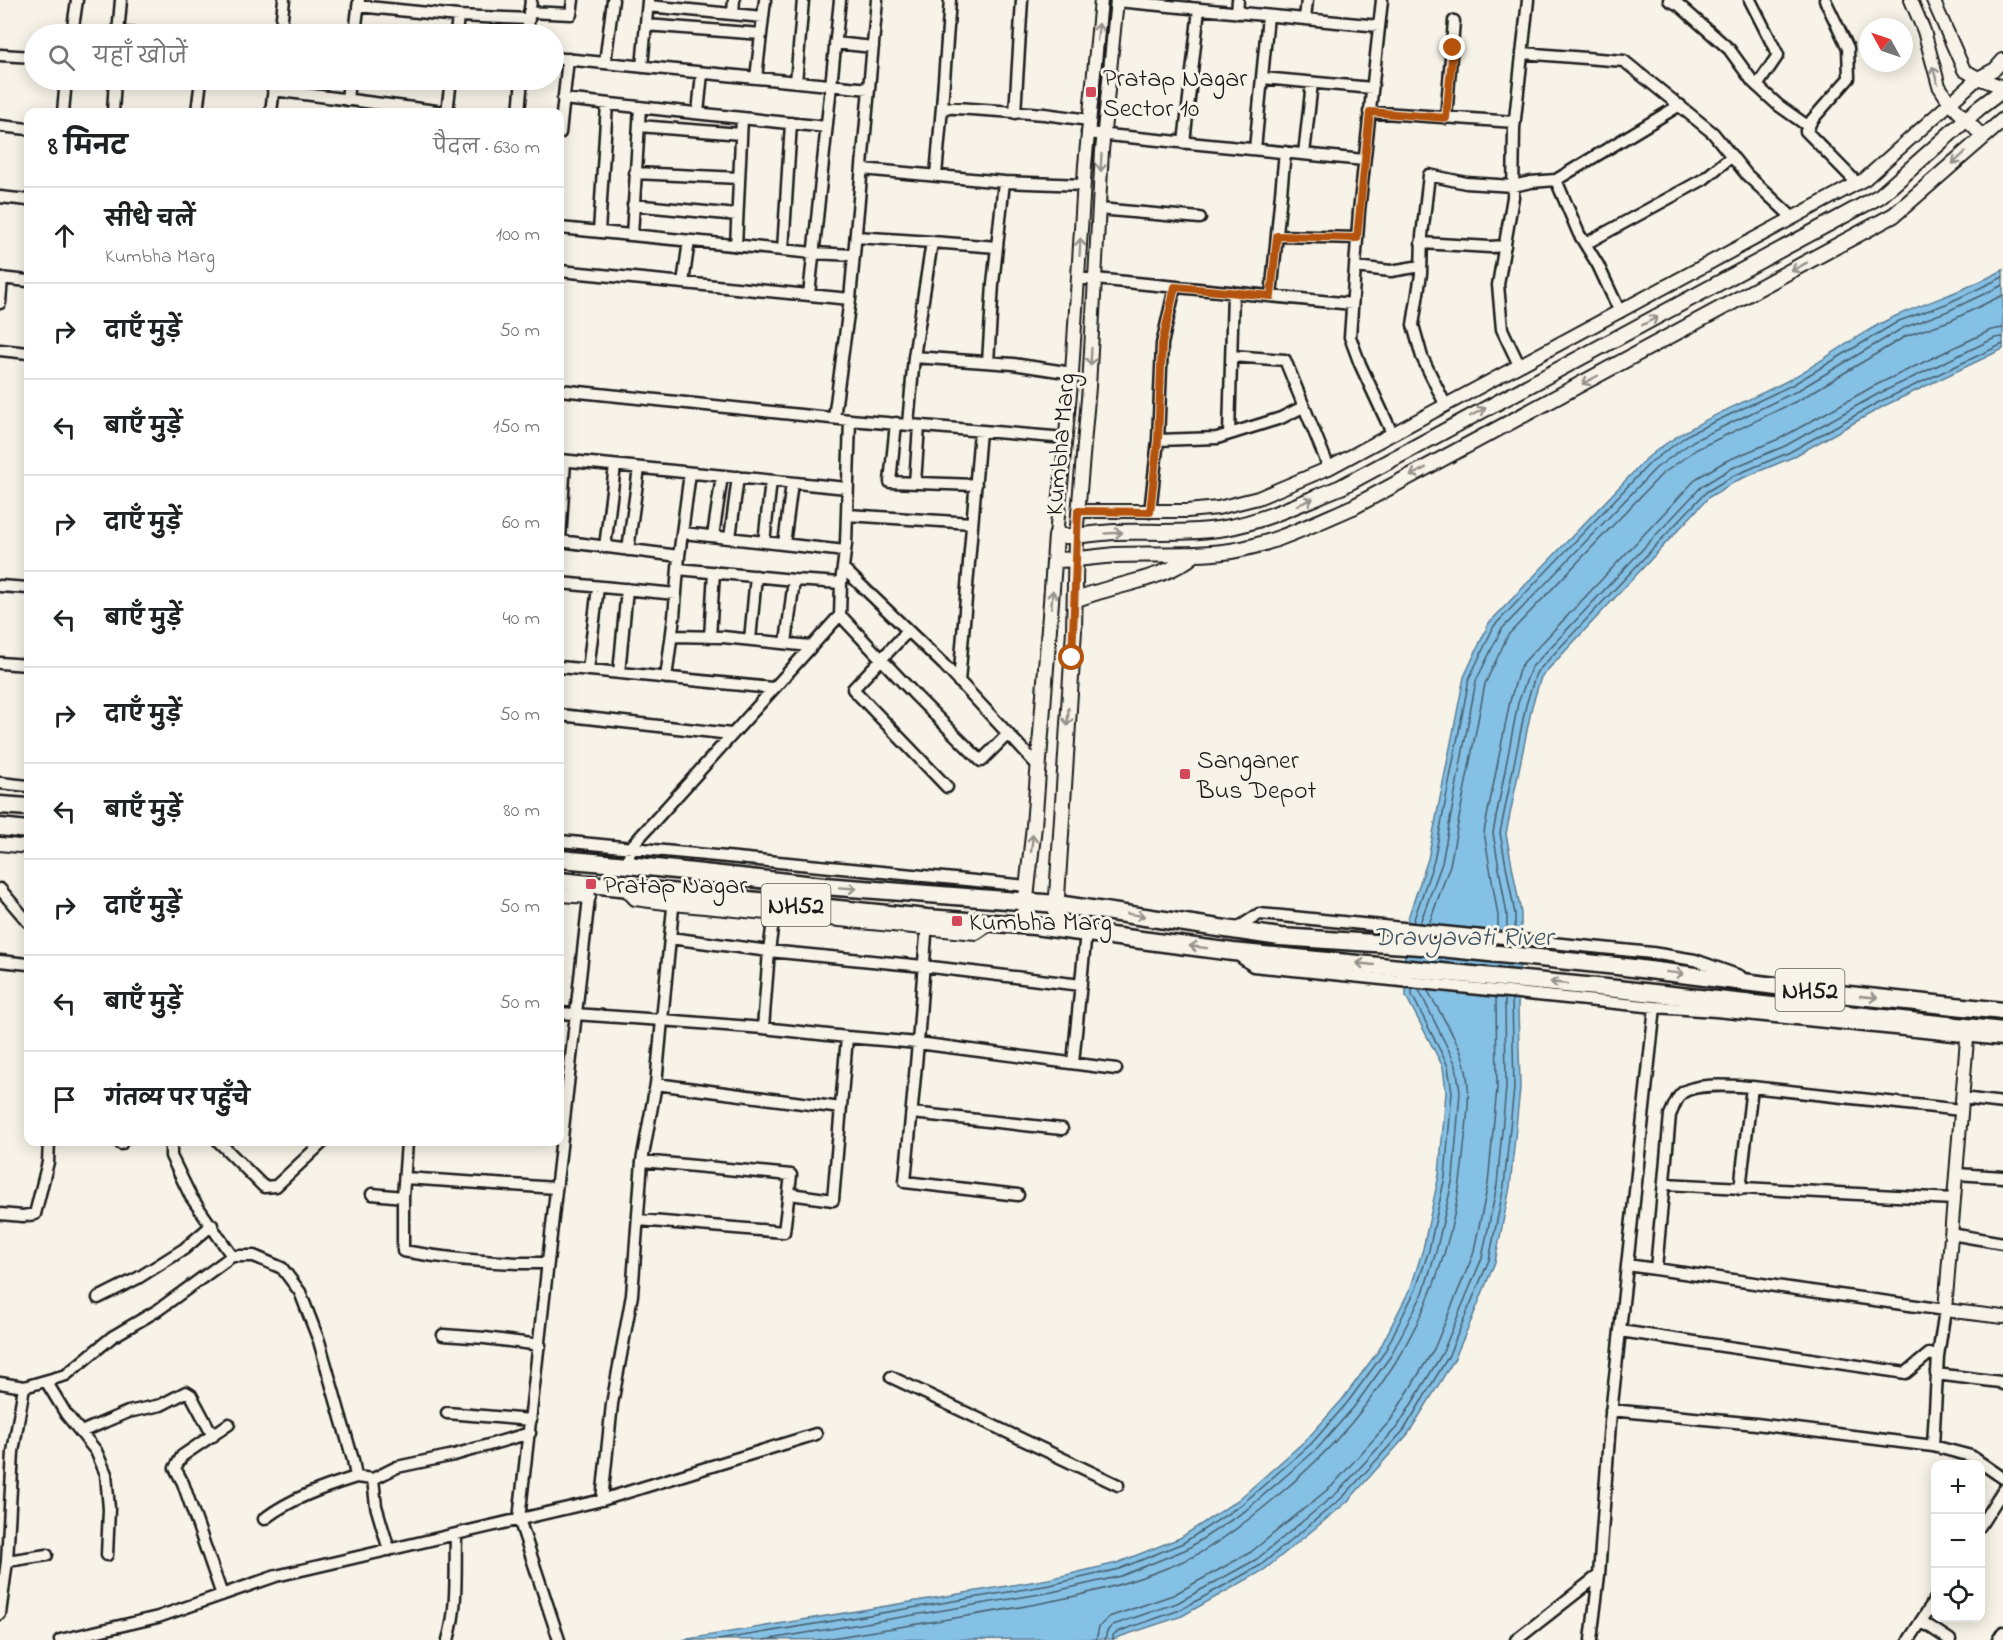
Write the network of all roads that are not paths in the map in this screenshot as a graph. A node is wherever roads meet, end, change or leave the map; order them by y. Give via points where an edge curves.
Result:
1 (77, 0) edge
2 (121, 0) edge
3 (284, 0) edge
4 (531, 0) edge
5 (573, 0) edge
6 (613, 0) edge
7 (734, 0) edge
8 (765, 0) edge
9 (803, 0) edge
10 (840, 0) edge
11 (877, 0) edge
12 (950, 0) edge
13 (1022, 0) edge
14 (1101, 0) edge
15 (1238, 0) edge
16 (1307, 0) edge
17 (1382, 0) edge
18 (1528, 0) edge
19 (1669, 0) edge
20 (1750, 0) edge
21 (1825, 0) edge
22 (1911, 0) edge
23 (1933, 0) edge
24 (1117, 1) edge
25 (359, 3) edge
26 (648, 3) edge
27 (696, 5) edge
28 (1199, 9) junction
29 (1237, 13) junction
30 (733, 14) junction
31 (529, 15) junction
32 (458, 16) junction
33 (1268, 16) junction
34 (763, 17) junction
35 (1305, 19) junction
36 (1454, 21) dead end
37 (73, 24) edge
38 (119, 24) edge
39 (281, 24) edge
40 (356, 24) edge
41 (457, 24) edge
42 (528, 24) edge
43 (646, 25) junction
44 (1378, 26) junction
45 (761, 34) junction
46 (835, 43) junction
47 (873, 47) junction
48 (1522, 53) junction
49 (0, 55) edge
50 (24, 56) edge
51 (564, 59) edge
52 (568, 59) junction
53 (2003, 60) edge
54 (605, 63) junction
55 (642, 67) junction
56 (702, 73) junction
57 (756, 78) junction
58 (1262, 78) junction
59 (1978, 78) junction
60 (796, 82) junction
61 (1312, 82) junction
62 (830, 86) junction
63 (1757, 86) junction
64 (1372, 88) junction
65 (869, 89) junction
66 (2003, 89) edge
67 (65, 90) edge
68 (114, 90) edge
69 (200, 90) edge
70 (273, 90) edge
71 (298, 90) edge
72 (348, 90) edge
73 (449, 90) edge
74 (521, 90) edge
75 (563, 99) junction
76 (347, 100) junction
77 (1950, 103) junction
78 (607, 104) junction
79 (1680, 105) junction
80 (942, 107) junction
81 (63, 108) edge
82 (113, 108) edge
83 (198, 108) edge
84 (271, 108) edge
85 (412, 108) edge
86 (446, 108) edge
87 (519, 108) edge
88 (562, 108) edge
89 (640, 108) junction
90 (1370, 112) junction
91 (1016, 113) junction
92 (698, 114) junction
93 (742, 118) junction
94 (1446, 118) junction
95 (1967, 118) junction
96 (1089, 120) junction
97 (2003, 120) edge
98 (1515, 122) junction
99 (791, 123) junction
100 (0, 126) edge
101 (639, 126) junction
102 (826, 127) junction
103 (1809, 127) junction
104 (24, 129) edge
105 (1088, 133) junction
106 (741, 134) junction
107 (1104, 135) junction
108 (1983, 137) junction
109 (1184, 142) junction
110 (1255, 149) junction
111 (1285, 152) junction
112 (1304, 154) junction
113 (1732, 156) junction
114 (1364, 160) junction
115 (862, 169) junction
116 (635, 173) junction
117 (936, 175) junction
118 (739, 178) junction
119 (1556, 180) junction
120 (1004, 182) junction
121 (1857, 183) junction
122 (1084, 185) junction
123 (1513, 186) junction
124 (0, 197) edge
125 (24, 200) edge
126 (633, 205) junction
127 (1099, 209) junction
128 (736, 215) junction
129 (1200, 218) dead end
130 (1793, 218) junction
131 (564, 228) edge
132 (599, 232) junction
133 (632, 235) junction
134 (1277, 236) junction
135 (856, 237) junction
136 (1357, 238) junction
137 (689, 241) junction
138 (932, 242) junction
139 (1421, 243) junction
140 (1584, 244) junction
141 (736, 246) junction
142 (1505, 246) junction
143 (997, 247) junction
144 (783, 250) junction
145 (813, 253) junction
146 (854, 255) junction
147 (1421, 266) junction
148 (1355, 267) junction
149 (564, 271) edge
150 (1, 278) edge
151 (1078, 279) junction
152 (1095, 279) junction
153 (24, 281) edge
154 (683, 283) junction
155 (1175, 287) junction
156 (1233, 292) junction
157 (809, 295) junction
158 (1271, 296) junction
159 (850, 299) junction
160 (0, 303) edge
161 (1352, 304) junction
162 (1620, 312) junction
163 (0, 350) edge
164 (24, 353) edge
165 (1232, 356) junction
166 (914, 357) junction
167 (988, 363) junction
168 (1519, 365) junction
169 (1072, 373) junction
170 (564, 390) edge
171 (1445, 405) junction
172 (1303, 407) junction
173 (834, 418) junction
174 (850, 420) junction
175 (896, 423) junction
176 (914, 425) junction
177 (980, 431) junction
178 (1229, 434) junction
179 (1392, 434) junction
180 (1066, 438) junction
181 (1158, 440) junction
182 (564, 460) edge
183 (615, 466) junction
184 (639, 468) junction
185 (1329, 468) junction
186 (690, 473) junction
187 (722, 476) junction
188 (738, 477) junction
189 (771, 481) junction
190 (792, 483) junction
191 (915, 483) junction
192 (975, 485) junction
193 (847, 488) junction
194 (1078, 511) junction
195 (1150, 512) junction
196 (847, 515) junction
197 (972, 523) junction
198 (682, 533) junction
199 (713, 536) junction
200 (1056, 536) junction
201 (1076, 537) junction
202 (730, 538) junction
203 (564, 542) edge
204 (764, 542) junction
205 (784, 544) junction
206 (605, 547) junction
207 (628, 550) junction
208 (845, 551) junction
209 (1195, 554) junction
210 (678, 556) junction
211 (1055, 560) junction
212 (1076, 560) junction
213 (843, 568) junction
214 (678, 569) junction
215 (714, 572) junction
216 (756, 576) junction
217 (794, 580) junction
218 (564, 583) edge
219 (841, 583) junction
220 (0, 586) edge
221 (598, 587) junction
222 (24, 588) edge
223 (627, 589) junction
224 (676, 594) junction
225 (1075, 600) junction
226 (840, 615) junction
227 (908, 631) junction
228 (672, 636) junction
229 (710, 637) junction
230 (750, 639) junction
231 (786, 643) junction
232 (810, 646) junction
233 (882, 660) junction
234 (0, 663) edge
235 (24, 664) edge
236 (564, 667) edge
237 (588, 670) junction
238 (619, 673) junction
239 (666, 678) junction
240 (959, 682) junction
241 (772, 688) junction
242 (564, 715) edge
243 (731, 734) junction
244 (1007, 735) junction
245 (1039, 767) junction
246 (0, 783) edge
247 (24, 786) edge
248 (946, 787) dead end
249 (0, 805) edge
250 (24, 807) edge
251 (0, 827) edge
252 (24, 830) edge
253 (564, 842) edge
254 (0, 844) edge
255 (24, 847) edge
256 (629, 856) junction
257 (564, 859) edge
258 (564, 882) edge
259 (0, 889) edge
260 (590, 890) junction
261 (564, 894) edge
262 (1027, 894) junction
263 (674, 898) junction
264 (1057, 904) junction
265 (775, 908) junction
266 (24, 917) edge
267 (926, 924) junction
268 (1023, 925) junction
269 (1054, 928) junction
270 (1234, 930) junction
271 (1086, 932) junction
272 (670, 938) junction
273 (769, 951) junction
274 (1233, 952) junction
275 (0, 961) edge
276 (24, 964) edge
277 (923, 966) junction
278 (1760, 984) junction
279 (1081, 985) junction
280 (1718, 1006) junction
281 (1655, 1007) junction
282 (2003, 1011) edge
283 (564, 1013) edge
284 (576, 1014) junction
285 (663, 1020) junction
286 (763, 1028) junction
287 (1967, 1031) junction
288 (2003, 1031) edge
289 (847, 1037) junction
290 (2003, 1040) edge
291 (918, 1043) junction
292 (1073, 1063) junction
293 (1116, 1070) dead end
294 (656, 1084) junction
295 (1752, 1087) junction
296 (564, 1090) edge
297 (2003, 1103) edge
298 (1962, 1104) junction
299 (841, 1108) junction
300 (912, 1113) junction
301 (1062, 1129) dead end
302 (49, 1146) edge
303 (171, 1146) edge
304 (223, 1146) edge
305 (319, 1146) edge
306 (407, 1146) edge
307 (559, 1146) edge
308 (642, 1161) junction
309 (1956, 1173) junction
310 (2003, 1177) edge
311 (405, 1178) junction
312 (1664, 1184) junction
313 (556, 1188) junction
314 (1740, 1189) junction
315 (372, 1194) dead end
316 (790, 1194) junction
317 (1018, 1195) dead end
318 (403, 1197) junction
319 (1954, 1199) junction
320 (0, 1214) edge
321 (639, 1220) junction
322 (212, 1225) junction
323 (1951, 1234) junction
324 (2003, 1243) edge
325 (232, 1256) junction
326 (548, 1263) junction
327 (1627, 1265) junction
328 (1656, 1269) junction
329 (98, 1298) dead end
330 (1945, 1310) junction
331 (2003, 1317) edge
332 (1620, 1331) junction
333 (443, 1335) dead end
334 (540, 1345) junction
335 (1938, 1356) junction
336 (1936, 1374) junction
337 (891, 1377) dead end
338 (46, 1381) junction
339 (0, 1383) edge
340 (2003, 1384) edge
341 (24, 1387) junction
342 (1611, 1410) junction
343 (447, 1413) dead end
344 (531, 1420) junction
345 (229, 1424) dead end
346 (81, 1432) junction
347 (530, 1432) junction
348 (816, 1434) dead end
349 (213, 1436) junction
350 (1933, 1446) junction
351 (356, 1477) junction
352 (2003, 1478) edge
353 (373, 1479) junction
354 (1118, 1485) dead end
355 (2003, 1490) edge
356 (602, 1500) junction
357 (1985, 1518) edge
358 (264, 1519) dead end
359 (519, 1520) junction
360 (456, 1535) junction
361 (389, 1550) junction
362 (47, 1555) dead end
363 (107, 1555) dead end
364 (7, 1561) junction
365 (1599, 1575) junction
366 (222, 1595) junction
367 (1931, 1605) edge
368 (0, 1614) edge
369 (1921, 1621) junction
370 (2003, 1632) edge
371 (60, 1640) edge
372 (448, 1640) edge
373 (559, 1640) edge
374 (1516, 1640) edge
375 (1591, 1640) edge
376 (1909, 1640) edge
377 (1950, 1640) edge
378 (1998, 1640) edge

1 - 37 street
2 - 38 street
3 - 39 street
4 - 31 street
5 - 31 street via 571,14
6 - 54 street
7 - 30 street
8 - 34 street
9 - 60 street
10 - 46 street
11 - 47 street
12 - 80 street
13 - 91 street
96 -> 14 street, Kumbha Marg
15 - 29 street
16 - 35 street
17 - 44 street
18 - 48 street
19 - 63 street via 1729,49
20 - 63 street via 1778,55
21 - 103 street via 1848,48 1849,78
77 -> 22 street via 1939,86
23 - 59 street via 1964,70
24 - 28 street
24 - 107 street, Kumbha Marg
25 - 32 street
25 - 40 street
26 - 27 street
26 - 43 street
27 - 30 street
28 - 29 street
28 - 109 street
29 - 33 street
30 - 34 street
31 - 32 street
31 - 42 street
32 - 41 street
33 - 35 street
33 - 58 street
34 - 45 street
35 - 44 street
36 - 94 street
43 - 45 street
43 - 55 street
44 - 64 street
45 - 57 street
46 - 47 street
46 - 62 street
47 - 65 street
48 - 79 street via 1624,61
48 - 98 street
49 - 50 street
51 - 52 street
52 - 54 street
52 - 75 street
53 - 59 street
54 - 55 street
55 - 56 street
56 - 57 street
56 - 92 street
57 - 60 street
58 - 61 street
58 - 110 street
59 - 66 street
59 - 77 street
60 - 62 street
61 - 64 street
61 - 112 street
62 - 65 street
62 - 102 street
63 - 103 street
64 - 90 street
65 - 115 street
66 - 95 main road
67 - 81 street
68 - 82 street
69 - 83 street
70 - 84 street
71 - 76 street
72 - 76 street
73 - 86 street
74 - 87 street
75 - 78 street
75 - 88 street
76 - 85 street
77 - 95 street
77 - 121 street via 1878,169
78 - 89 street
78 - 132 street
79 - 113 street via 1713,133
79 - 119 street
80 - 91 street
80 - 117 street
89 - 92 street
89 - 101 street
90 - 94 street
90 - 114 street
91 - 96 street
92 - 93 street
93 - 99 street
93 - 106 street
94 - 98 street
95 - 108 street
201 -> 95 main road via 1225,528 1268,517 1341,487 1880,196
96 - 105 street, Kumbha Marg
97 - 108 main road
98 - 123 street
99 - 102 street
99 - 144 street
100 - 104 street
101 - 106 street
101 - 116 street
102 - 145 street
103 - 121 street via 1806,131
105 - 107 street
105 - 122 street, Kumbha Marg
106 - 118 street
107 - 109 street
107 -> 127 street, Kumbha Marg
108 -> 209 main road via 1894,215 1353,507 1278,539 1231,551
109 - 110 street
110 - 111 street
111 - 112 street
111 - 134 street
112 - 114 street
113 - 130 street
113 - 140 street via 1704,179
114 - 136 street
115 - 117 street
115 - 135 street
116 - 118 street
116 - 126 street
117 - 120 street
118 - 128 street
119 - 123 street
119 - 140 street
120 - 122 street
120 - 143 street
121 - 130 street
151 -> 122 street, Kumbha Marg
123 - 139 street via 1466,183 1429,175
123 - 142 street
124 - 125 street
126 - 128 street
126 - 133 street
127 - 129 street
127 - 152 street, Kumbha Marg
128 - 141 street
130 - 162 street
131 - 132 street
132 - 133 street
133 - 137 street
134 - 136 street
134 - 158 street
135 - 138 street
135 - 146 street
136 - 148 street
137 - 141 street
137 - 154 street
138 - 143 street
138 - 166 street
139 - 142 street
139 - 147 street
140 - 162 street
141 - 144 street
142 - 168 street via 1498,285 1502,329
143 - 167 street
144 - 145 street
145 - 146 street
145 - 157 street
146 - 159 street
147 - 148 street via 1391,272
147 - 171 street via 1413,325 1422,357
148 - 161 street
149 - 154 street
150 - 153 street
150 - 160 street
151 - 152 street
151 - 169 street, Kumbha Marg
152 - 155 street
152 -> 194 street, Kumbha Marg
154 - 157 street
155 - 156 street
155 - 181 street via 1162,344
156 - 158 street
156 - 165 street
157 - 159 street
158 - 161 street
159 - 173 street
161 - 179 street via 1351,344
162 - 168 street
163 - 164 street
165 - 172 street via 1285,360
165 - 178 street
166 - 167 street
166 - 176 street
167 - 169 street
168 - 171 street
169 - 180 street, Kumbha Marg
170 - 173 street
171 - 179 street
172 - 178 street
172 - 185 street
173 - 174 street
174 - 175 street
174 - 193 street
175 - 176 street
175 - 191 street via 890,482
176 - 177 street
176 - 191 street
177 - 180 street
177 - 192 street
178 - 181 street
179 - 185 street
180 - 200 street, Kumbha Marg
181 - 195 street
182 - 183 street
183 - 184 street
183 - 206 street
184 - 186 street
184 - 207 street
185 - 195 street via 1258,498 1218,508
186 - 187 street
186 - 198 street
187 - 188 street
187 - 199 street
188 - 189 street
188 - 202 street
189 - 190 street
189 - 204 street
190 - 193 street
190 - 205 street
191 - 192 street
192 - 197 street
193 - 196 street
194 - 195 street
194 - 201 street, Kumbha Marg
196 - 197 street
196 - 208 street
197 - 240 street
198 - 199 street
198 - 210 street
199 - 202 street
200 - 201 main road
200 - 211 main road, Kumbha Marg
201 - 212 main road, Kumbha Marg
202 - 204 street
203 - 206 street
204 - 205 street
205 - 208 street
206 - 207 street
207 - 210 street
208 - 213 street
209 - 212 main road
209 - 225 main road via 1185,563
210 - 214 street
211 - 212 main road
245 -> 211 main road, Kumbha Marg
212 - 225 main road, Kumbha Marg
213 - 219 street
213 - 227 street
214 - 215 street
214 - 224 street
215 - 216 street
215 - 229 street
216 - 217 street
216 - 230 street
217 - 219 street
217 - 231 street
218 - 221 street
219 - 226 street
220 - 222 street
221 - 223 street
221 - 237 street
223 - 224 street
223 - 238 street
224 - 228 street
225 -> 264 main road, Kumbha Marg
226 - 232 street
226 - 233 street
227 - 233 street
227 - 240 street
228 - 229 street
228 - 239 street
229 - 230 street
230 - 231 street
231 - 232 street
232 - 241 street
233 - 244 street via 981,761
233 - 248 street via 853,689
234 - 235 street
236 - 237 street
237 - 238 street
238 - 239 street
239 - 241 street
240 - 244 street
241 - 243 street
242 - 243 street
243 - 256 street
244 - 245 street
262 -> 245 main road, Kumbha Marg
246 - 247 street
249 - 250 highway
251 - 252 highway
253 - 256 street
254 - 255 street
256 - 257 highway, NH52
256 - 262 highway, NH52 via 824,886
258 - 260 highway, NH52
259 - 266 street
260 - 261 street
260 - 263 highway, NH52 via 623,886
260 - 284 street
262 - 264 highway, NH52
262 - 268 main road, Kumbha Marg
263 - 265 highway, NH52
263 - 272 street
264 - 269 main road, Kumbha Marg
264 -> 270 highway, NH52
265 - 267 highway, NH52
265 - 273 street
267 - 268 highway, NH52
267 - 277 street
268 - 269 highway, NH52
269 - 271 highway, NH52
270 -> 278 highway, NH52 via 1617,966
270 - 278 street via 1258,914 1652,953 1695,960
274 -> 271 highway, NH52
271 - 279 street
272 - 273 street
272 - 285 street
273 - 277 street
273 - 286 street
280 -> 274 highway, NH52 via 1617,989
274 - 281 street via 1254,966
275 - 276 street
277 - 279 street
277 - 291 street
278 -> 282 highway, NH52
279 - 292 street
280 - 281 street
280 - 287 highway, NH52
281 - 327 street
283 - 284 street
284 - 285 street
284 - 296 street
285 - 286 street
285 - 294 street
286 - 289 street
287 - 288 highway, NH52
287 - 290 street
287 - 298 street
289 - 291 street
289 - 299 street
291 - 292 street
291 - 300 street
292 - 293 street
294 - 299 street
294 - 308 street
295 - 298 street
295 - 312 street via 1690,1089 1680,1095 1670,1115
295 - 314 street
297 - 298 street
298 - 309 street
299 - 316 street via 833,1200
300 - 301 street
300 - 317 street via 905,1182
302 - 320 street via 35,1214
303 - 322 street via 171,1156 191,1197
304 - 305 street via 264,1187 276,1186
306 - 311 street
307 - 313 street
308 - 316 street via 790,1175
308 - 321 street
309 - 310 street
309 - 319 street
311 - 313 street
311 - 318 street
312 - 314 street
312 - 328 street
313 - 326 street
314 - 319 street
315 - 318 street
316 - 321 street via 784,1232
318 - 326 street via 404,1251 453,1260
319 - 323 street
321 - 356 street
322 - 325 street
322 - 329 street via 184,1249
323 - 324 street
323 - 330 street
325 - 338 street via 158,1310 112,1337 66,1375
325 - 351 street via 254,1256 282,1268 300,1292 319,1341
326 - 334 street
327 - 328 street
327 - 332 street
328 - 330 street
330 - 331 street
330 - 335 street
332 - 335 street via 1906,1373 1929,1354
332 - 342 street
333 - 334 street
334 - 344 street
335 - 336 street
336 - 340 street
336 - 350 street
337 - 354 street
338 - 341 street
338 - 346 street
339 - 341 street
341 - 364 street via 13,1452
342 - 350 street
342 - 365 street
343 - 344 street
344 - 347 street
345 - 349 street
346 - 349 street via 128,1412 162,1405 186,1392
346 - 363 street via 96,1451 106,1474 110,1509
347 - 353 street via 397,1467
347 - 359 street
348 - 356 street
349 - 366 street via 182,1456 175,1467
350 - 352 street via 1971,1456
351 - 353 street
351 - 358 street via 323,1487
353 - 361 street via 376,1506
355 - 357 street
356 - 359 street
359 - 360 street
359 - 373 street
360 - 361 street
360 - 372 street
361 - 366 street via 276,1576
362 - 364 street
364 - 368 street
365 - 374 street
365 - 375 street
366 - 371 street via 158,1617
367 - 369 street
369 - 376 street
369 - 377 street
370 - 378 street

